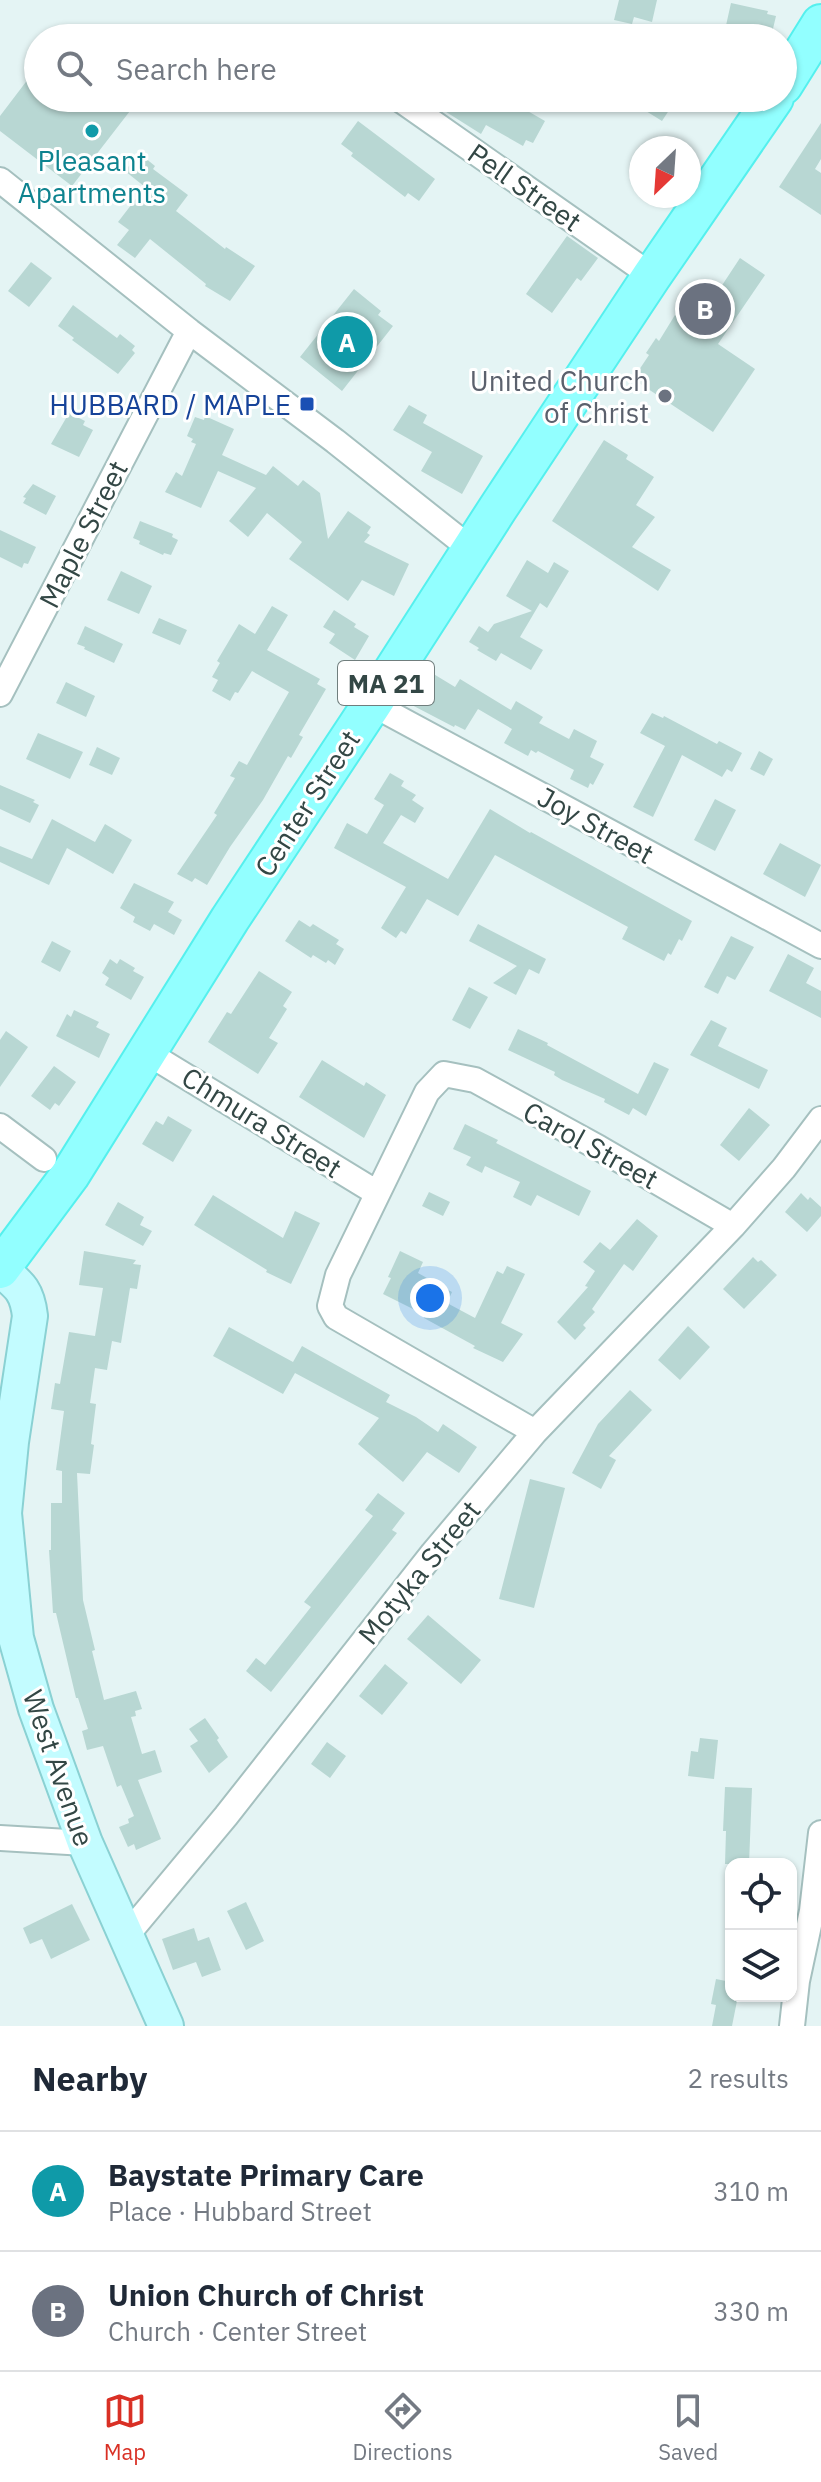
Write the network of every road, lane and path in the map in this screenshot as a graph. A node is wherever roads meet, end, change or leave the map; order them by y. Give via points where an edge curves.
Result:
1 (821, 24) edge
2 (797, 63) edge
3 (418, 112) edge
4 (764, 112) edge
5 (0, 180) edge
6 (652, 276) junction
7 (189, 331) junction
8 (471, 549) junction
9 (0, 694) edge
10 (372, 704) junction
11 (821, 946) edge
12 (146, 1052) junction
13 (821, 1119) edge
14 (0, 1126) edge
15 (44, 1159) dead end
16 (377, 1193) junction
17 (733, 1226) junction
18 (0, 1269) edge
19 (535, 1432) junction
20 (821, 1833) edge
21 (0, 1838) edge
22 (85, 1843) junction
23 (126, 1936) junction
24 (166, 2026) edge
25 (792, 2026) edge

1 - 2 main road
3 - 6 street, Pell Street
4 - 6 main road, Center Street / MA 21
5 - 7 street
6 - 8 main road, Center Street / MA 21
7 - 8 street
7 - 9 street, Maple Street
8 - 10 main road, Center Street / MA 21
10 - 11 street, Joy Street
10 - 12 main road, Center Street / MA 21
12 - 16 street, Chmura Street
12 - 18 main road, Center Street / MA 21 via 70,1175
13 - 17 street, Motyka Street
14 - 15 street
16 - 17 street, Carol Street via 427,1092 444,1074 475,1080
16 - 19 street via 331,1292 336,1317
17 - 19 street, Motyka Street
18 - 22 main road, West Avenue via 24,1291 30,1316 4,1513 16,1638
19 - 23 street, Motyka Street
20 - 25 street
21 - 22 street
22 - 23 main road, West Avenue
23 - 24 main road, West Avenue

